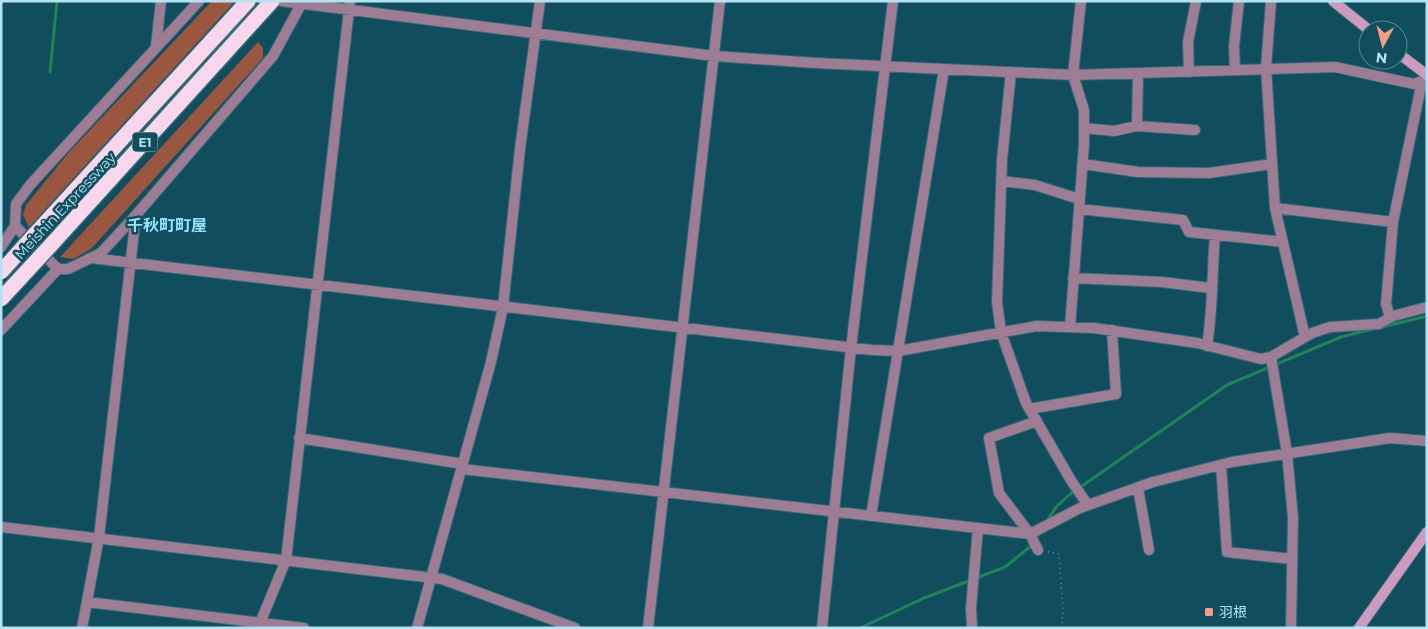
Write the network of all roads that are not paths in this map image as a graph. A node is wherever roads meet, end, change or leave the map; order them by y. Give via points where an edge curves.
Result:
1 (161, 1) edge
2 (198, 1) edge
3 (248, 1) edge
4 (272, 1) edge
5 (281, 1) edge
6 (540, 1) edge
7 (720, 1) edge
8 (893, 1) edge
9 (1081, 1) edge
10 (1196, 1) edge
11 (1239, 1) edge
12 (1271, 1) edge
13 (1332, 1) edge
14 (302, 3) edge
15 (349, 6) edge
16 (1358, 21) edge
17 (536, 34) junction
18 (156, 46) junction
19 (714, 56) junction
20 (1408, 63) edge
21 (884, 66) junction
22 (1266, 68) junction
23 (944, 69) junction
24 (1234, 70) junction
25 (1011, 72) junction
26 (1189, 72) junction
27 (1138, 74) junction
28 (1073, 75) junction
29 (1425, 79) edge
30 (1138, 126) junction
31 (1084, 128) junction
32 (1195, 130) dead end
33 (1082, 164) junction
34 (1272, 164) junction
35 (1002, 181) junction
36 (1079, 204) junction
37 (1275, 208) junction
38 (136, 215) junction
39 (1393, 222) junction
40 (15, 226) junction
41 (1215, 235) junction
42 (1283, 242) junction
43 (1, 247) edge
44 (91, 258) junction
45 (131, 264) junction
46 (58, 269) junction
47 (1, 272) edge
48 (1073, 278) junction
49 (318, 287) junction
50 (1210, 288) junction
51 (1, 299) edge
52 (503, 307) junction
53 (1427, 307) edge
54 (1390, 317) junction
55 (1070, 327) junction
56 (683, 328) junction
57 (1, 330) edge
58 (1112, 330) junction
59 (1001, 332) junction
60 (1305, 337) junction
61 (1207, 346) junction
62 (852, 348) junction
63 (898, 351) junction
64 (1272, 357) junction
65 (1029, 409) junction
66 (1036, 421) junction
67 (299, 438) junction
68 (1427, 441) edge
69 (1287, 453) junction
70 (1221, 465) junction
71 (462, 466) junction
72 (1138, 488) junction
73 (663, 492) junction
74 (1088, 505) junction
75 (834, 512) junction
76 (871, 516) junction
77 (1, 527) edge
78 (978, 528) junction
79 (1427, 532) edge
80 (1030, 534) junction
81 (99, 537) junction
82 (1038, 550) road end
83 (1149, 550) dead end
84 (1292, 559) junction
85 (286, 560) junction
86 (430, 578) junction
87 (87, 602) junction
88 (259, 625) edge
89 (82, 628) edge
90 (304, 628) edge
91 (417, 628) edge
92 (574, 628) edge
93 (648, 628) edge
94 (822, 628) edge
95 (972, 628) edge
96 (1291, 628) edge
97 (1359, 628) edge

1 - 18 street
2 - 18 street
3 - 47 highway, Meishin Expressway / E1, bridge
4 - 51 highway, Meishin Expressway / E1, bridge
5 - 14 street
6 - 17 street
7 - 19 street
8 - 21 street
9 - 28 street
10 - 26 street via 1188,42
11 - 24 street
12 - 22 street
13 - 16 main road
14 - 15 street
14 - 38 street via 273,56
15 - 17 street
15 - 49 street
17 - 19 street
17 - 52 street
18 - 40 street via 30,185 16,204
19 - 21 street
19 - 56 street
20 - 29 main road
21 - 23 street
21 - 62 street
22 - 24 street
22 - 29 street via 1335,67 1414,84
22 - 34 street
23 - 25 street
23 - 63 street
24 - 26 street
25 - 28 street
25 - 35 street
26 - 27 street
27 - 28 street
27 - 30 street
28 - 31 street via 1084,110
29 - 39 street
30 - 31 street via 1114,131
30 - 32 street
31 - 33 street
33 - 34 street via 1138,172 1210,173
33 - 36 street
34 - 37 street
35 - 36 street via 1035,185
35 - 59 street via 996,302
36 - 41 street via 1183,220 1189,232
36 - 48 street
37 - 39 street
37 - 42 street
38 - 44 street via 101,253
38 - 45 street
39 - 54 street via 1386,304
40 - 43 street
40 - 46 street
41 - 42 street
41 - 50 street
42 - 60 street
44 - 45 street
44 - 46 street via 68,269
45 - 49 street
45 - 81 street
46 - 57 street
48 - 50 street
48 - 55 street
49 - 52 street
49 - 67 street
50 - 61 street via 1211,322
52 - 56 street
52 - 71 street
53 - 54 street
54 - 60 street via 1379,324 1330,328
55 - 58 street
55 - 59 street via 1037,326
56 - 62 street
56 - 73 street
58 - 61 street
58 - 65 street via 1116,394
59 - 63 street
59 - 65 street
60 - 64 street
61 - 64 street via 1261,359
62 - 63 street
62 - 75 street
63 - 76 street
64 - 69 street
65 - 66 street
66 - 74 street
66 - 80 street via 989,438 999,493
67 - 71 street
67 - 85 street
68 - 69 street via 1390,438
69 - 70 street
69 - 84 street via 1293,518
70 - 72 street
70 - 84 street via 1227,552
71 - 73 street
71 - 86 street
72 - 74 street
72 - 83 street
73 - 75 street
73 - 93 street
74 - 80 street
75 - 76 street
75 - 94 street
76 - 78 street
77 - 81 street
78 - 80 street
78 - 95 street
79 - 97 main road
80 - 82 street
81 - 85 street
81 - 87 street
84 - 96 street
85 - 86 street
85 - 88 street
86 - 91 street
86 - 92 street via 442,579
87 - 88 street
87 - 89 street
88 - 90 street

